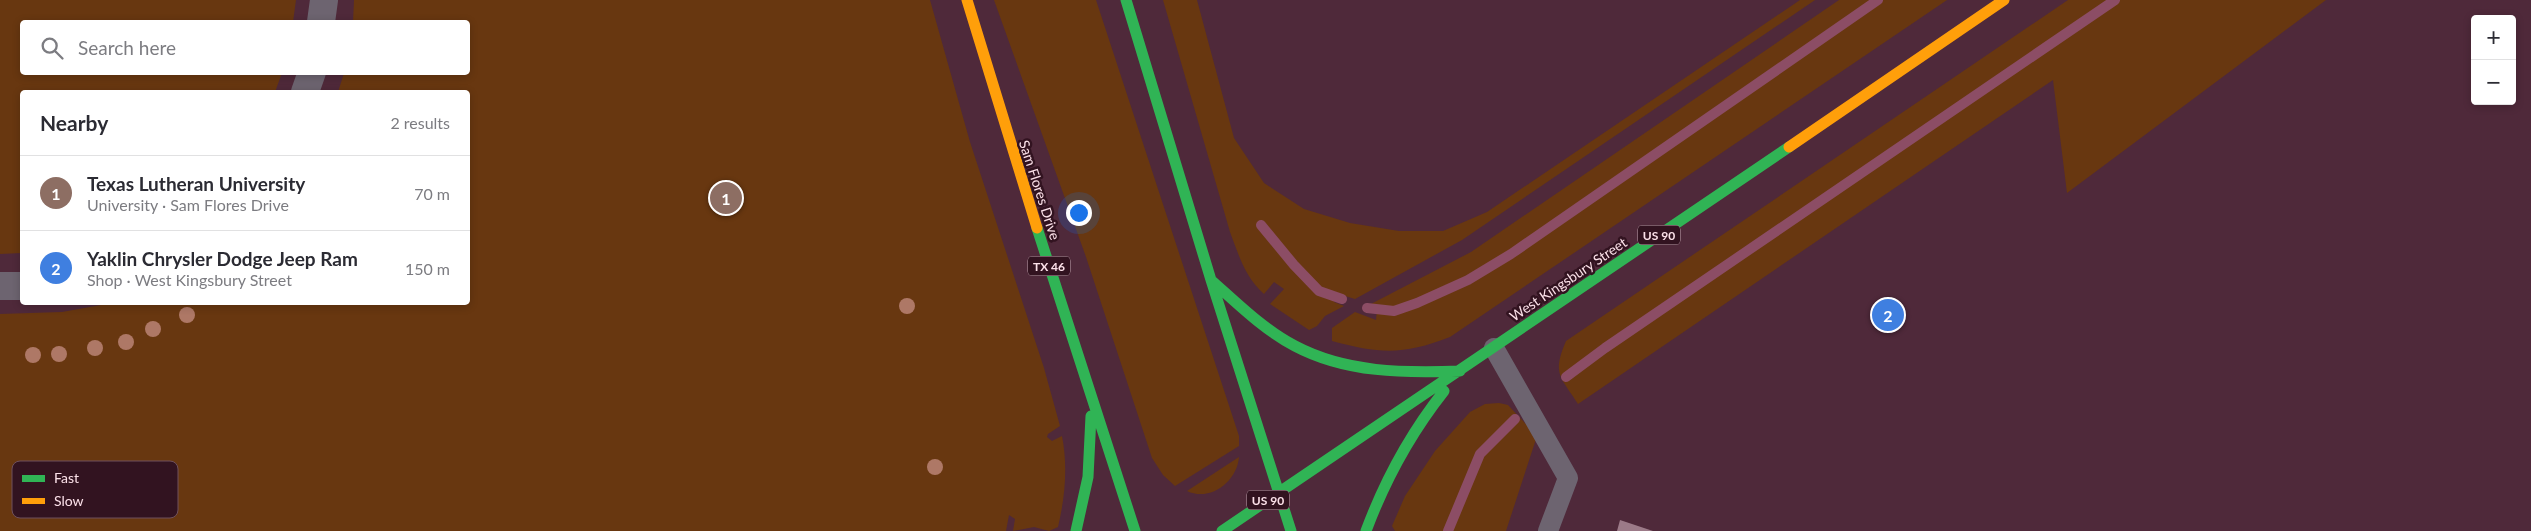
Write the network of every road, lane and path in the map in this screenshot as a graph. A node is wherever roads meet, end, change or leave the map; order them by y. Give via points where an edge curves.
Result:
1 (324, 0) edge
2 (967, 0) edge
3 (1126, 0) edge
4 (2004, 0) edge
5 (321, 20) edge
6 (311, 75) edge
7 (306, 90) edge
8 (1210, 280) junction
9 (0, 286) edge
10 (20, 286) edge
11 (1494, 348) junction
12 (1461, 371) junction
13 (1091, 394) junction
14 (1279, 492) junction
15 (1076, 531) edge
16 (1135, 531) edge
17 (1222, 531) edge
18 (1291, 531) edge
19 (1366, 531) edge
20 (1548, 531) edge

1 - 5 street
2 - 13 main road, Sam Flores Drive / TX 46 via 1015,161
3 - 8 main road
4 - 11 main road, West Kingsbury Street / US 90
6 - 7 street
8 - 12 main road via 1247,312 1295,345 1321,357 1408,374
8 - 14 main road
9 - 10 street
11 - 12 main road, West Kingsbury Street / US 90
11 - 20 lane via 1568,478
12 - 14 main road, West Kingsbury Street / US 90
12 - 19 main road via 1409,439
13 - 15 main road via 1092,438 1088,477
13 - 16 main road, Sam Flores Drive / TX 46
14 - 17 main road, West Kingsbury Street / US 90
14 - 18 main road

